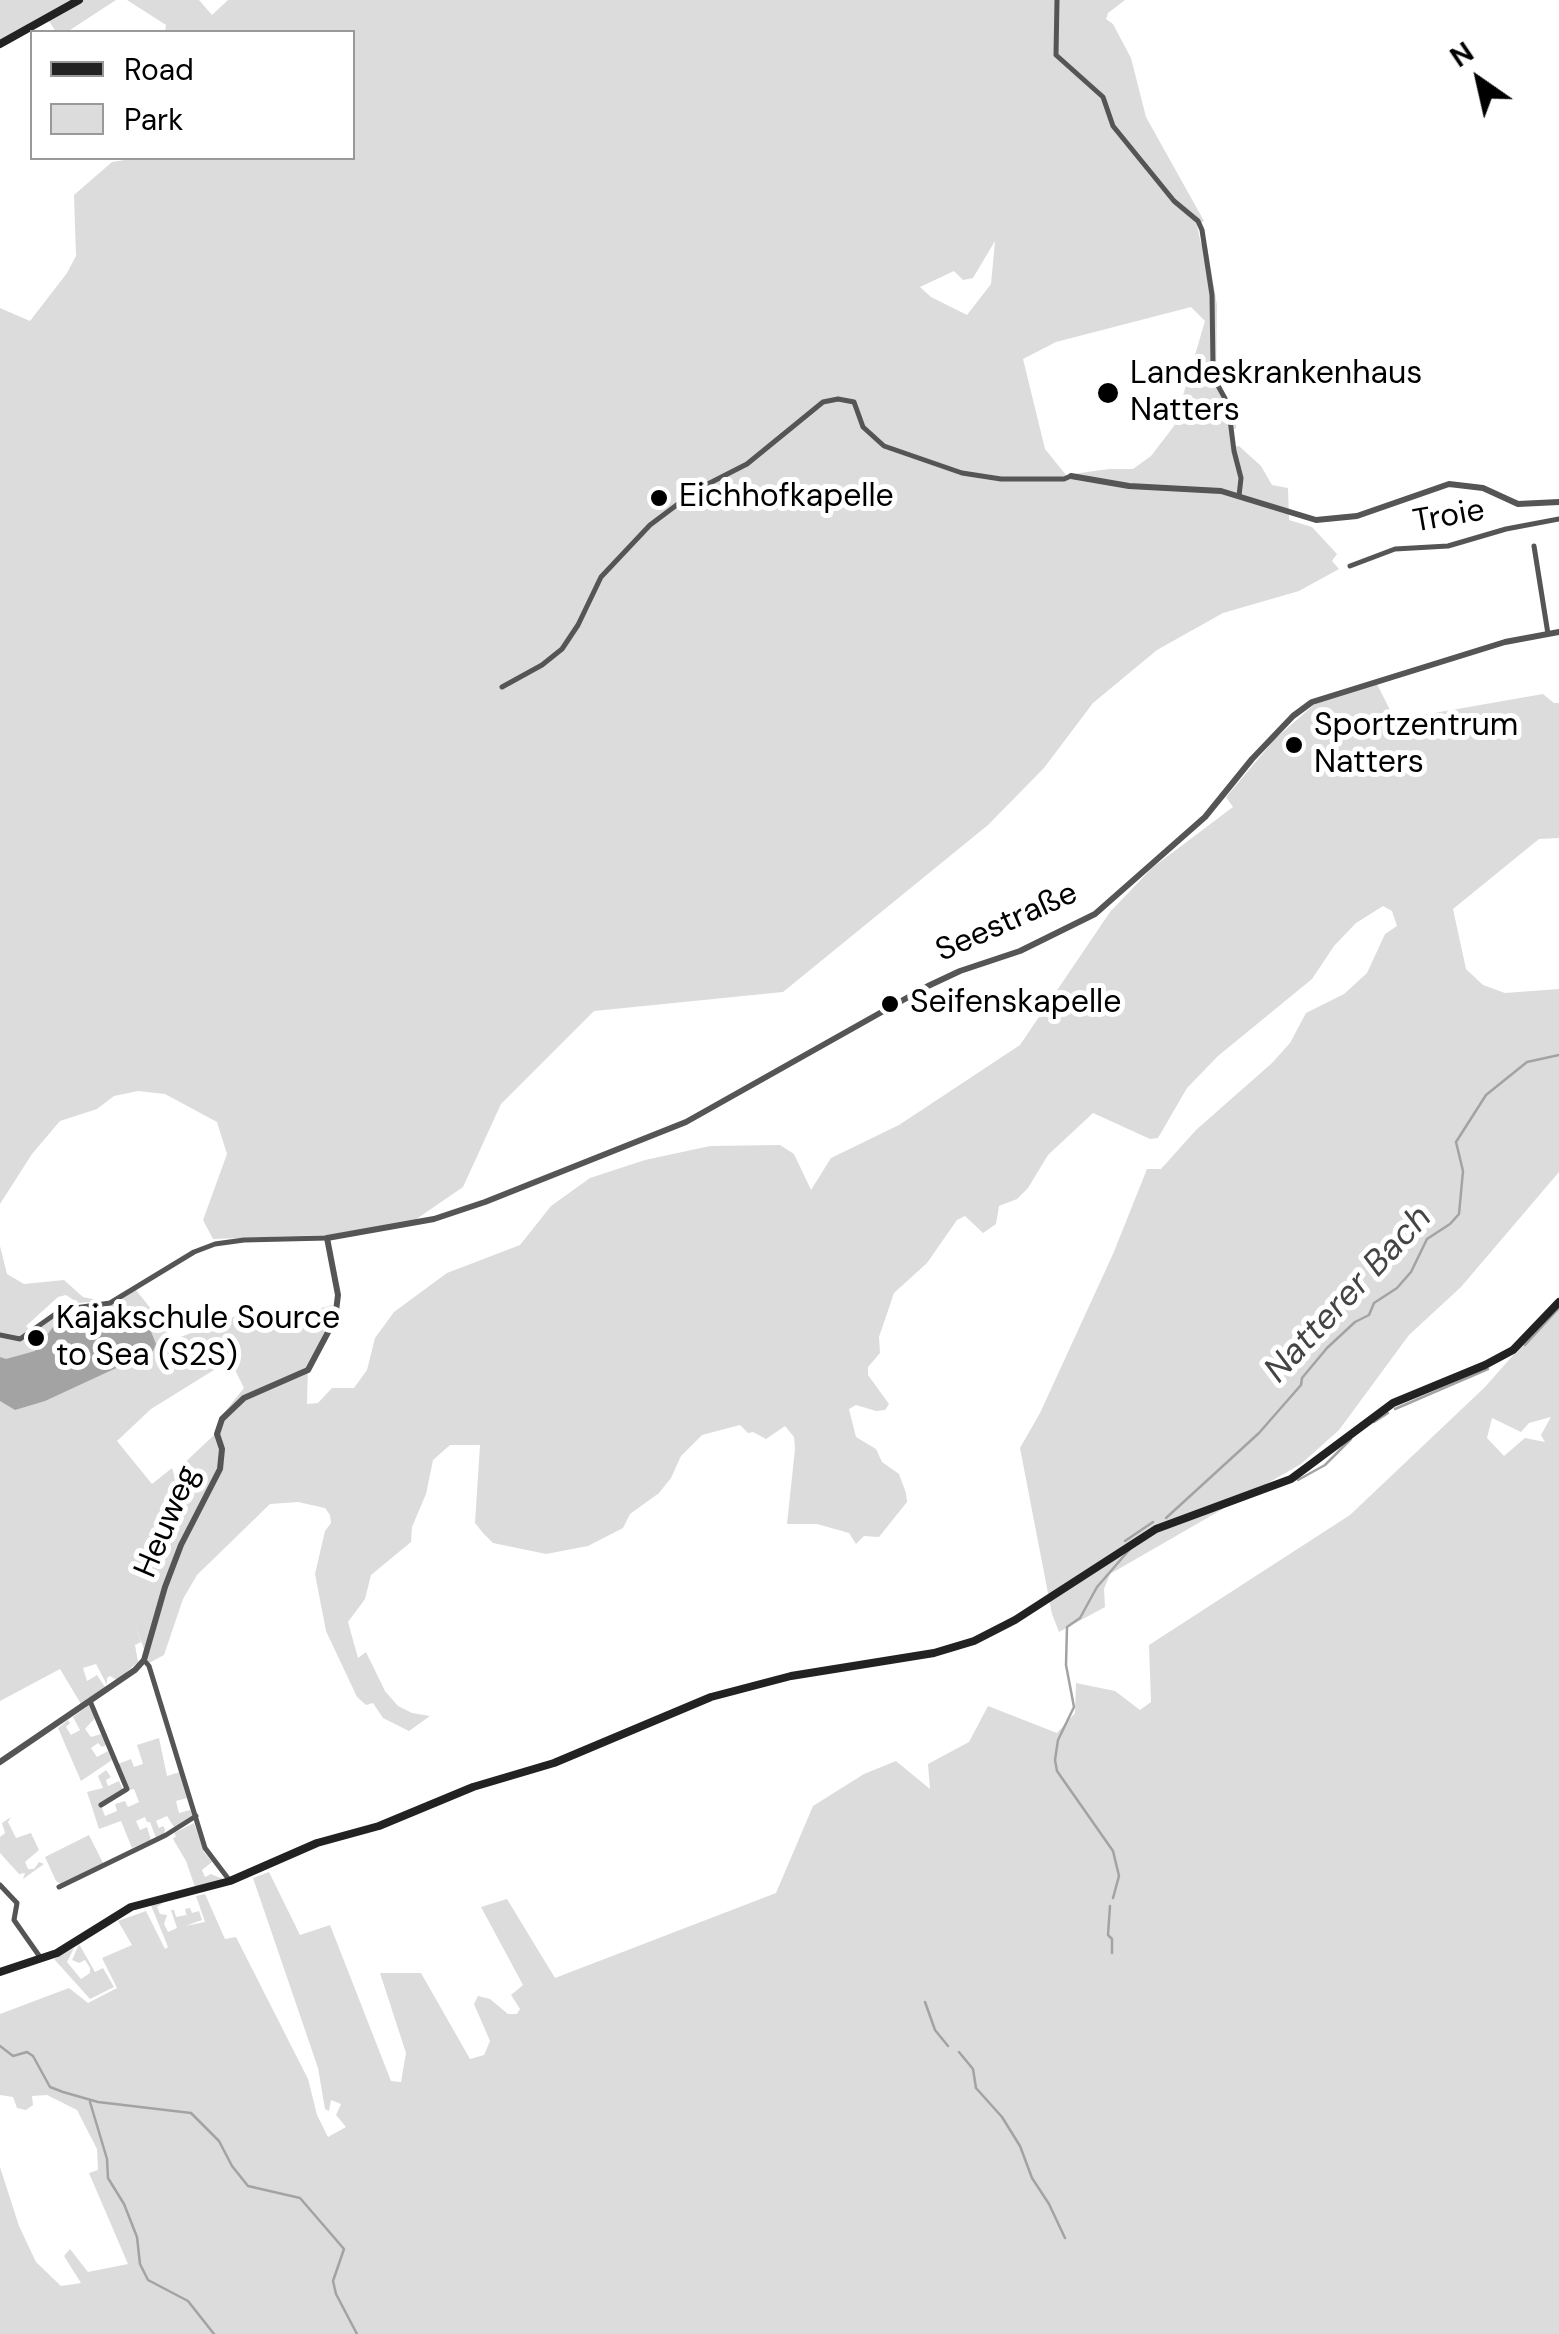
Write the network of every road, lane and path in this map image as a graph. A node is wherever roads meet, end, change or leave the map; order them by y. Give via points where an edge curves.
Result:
1 (79, 0) edge
2 (1057, 0) edge
3 (0, 44) edge
4 (1071, 476) joint
5 (1238, 496) junction
6 (1559, 502) edge
7 (1559, 520) edge
8 (1534, 546) dead end
9 (1350, 566) dead end
10 (1559, 632) edge
11 (1548, 634) junction
12 (502, 688) dead end
13 (327, 1238) junction
14 (1559, 1302) edge
15 (0, 1335) edge
16 (144, 1660) junction
17 (90, 1701) junction
18 (0, 1762) edge
19 (100, 1805) dead end
20 (196, 1816) junction
21 (230, 1881) junction
22 (0, 1885) edge
23 (59, 1887) dead end
24 (42, 1960) junction
25 (0, 1972) edge

1 - 3 main road
2 - 5 street via 1058,58 1103,97 1113,126 1202,230 1213,366 1228,404
4 - 5 street
4 - 12 street via 962,473 884,446 863,427 854,402 823,402 747,464 650,525 601,577 562,648
5 - 6 street via 1332,520 1436,486 1476,486 1514,503
7 - 9 street, Troie via 1448,546 1395,549
8 - 11 street
10 - 11 street, Seestraße
11 - 13 street, Seestraße via 1312,702 1252,758 1205,818 1095,914 928,986 686,1122 434,1219
13 - 15 street via 214,1244 102,1306 60,1310 20,1339
13 - 16 street, Heuweg via 338,1295 335,1318 308,1370 244,1398 222,1419 220,1469 181,1544
14 - 21 main road via 1512,1350 1382,1410 1291,1479 1156,1529 974,1641 711,1697 576,1756 317,1843
16 - 17 street
16 - 20 street
17 - 18 street
17 - 19 street via 127,1789
20 - 21 street via 205,1848
20 - 23 street
21 - 24 main road via 131,1907
22 - 24 street via 17,1903 15,1921
24 - 25 main road

